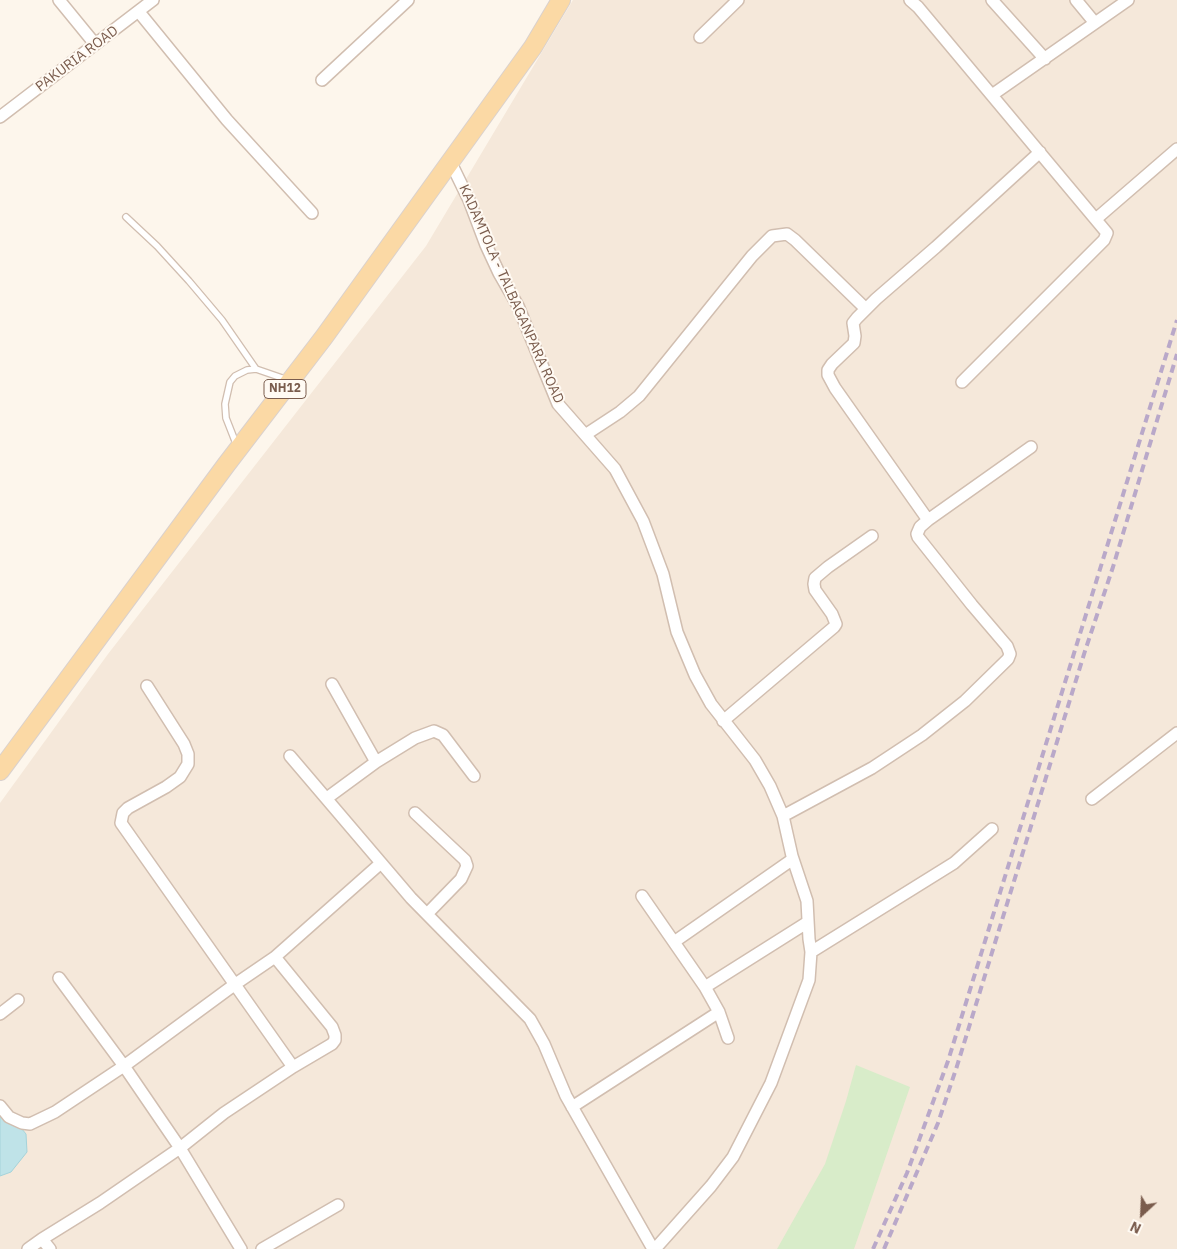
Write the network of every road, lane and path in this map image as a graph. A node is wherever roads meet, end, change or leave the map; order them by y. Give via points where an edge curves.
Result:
1 (59, 0) edge
2 (152, 0) edge
3 (408, 0) edge
4 (560, 0) edge
5 (738, 0) edge
6 (910, 0) edge
7 (992, 0) edge
8 (1076, 0) edge
9 (1128, 0) edge
10 (138, 12) junction
11 (1095, 23) junction
12 (700, 37) dead end
13 (95, 44) junction
14 (1045, 59) junction
15 (322, 80) dead end
16 (992, 95) junction
17 (0, 117) edge
18 (1177, 149) edge
19 (1040, 152) junction
20 (450, 161) junction
21 (312, 213) dead end
22 (126, 217) dead end
23 (1096, 219) junction
24 (866, 309) junction
25 (256, 369) junction
26 (291, 381) junction
27 (962, 382) dead end
28 (585, 435) junction
29 (1031, 447) dead end
30 (238, 448) junction
31 (928, 520) junction
32 (872, 536) dead end
33 (332, 684) dead end
34 (147, 686) dead end
35 (723, 721) junction
36 (1177, 733) edge
37 (290, 756) dead end
38 (376, 762) junction
39 (0, 772) edge
40 (474, 776) dead end
41 (327, 798) junction
42 (1092, 799) dead end
43 (415, 813) dead end
44 (783, 816) junction
45 (992, 829) dead end
46 (793, 859) junction
47 (381, 863) junction
48 (642, 896) dead end
49 (427, 914) junction
50 (808, 922) junction
51 (674, 942) junction
52 (811, 952) junction
53 (275, 957) junction
54 (59, 978) dead end
55 (234, 985) junction
56 (705, 986) junction
57 (18, 1000) dead end
58 (719, 1012) junction
59 (0, 1014) edge
60 (728, 1038) dead end
61 (124, 1066) junction
62 (293, 1067) junction
63 (0, 1106) edge
64 (572, 1107) junction
65 (180, 1148) junction
66 (338, 1205) dead end
67 (42, 1239) junction
68 (28, 1249) edge
69 (50, 1249) edge
70 (241, 1249) edge
71 (262, 1249) edge
72 (654, 1249) edge

1 - 13 street
2 - 10 street, PAKURIA ROAD
3 - 15 street
4 - 20 main road, NH12 via 533,47
5 - 12 street
6 - 16 street
7 - 14 street
8 - 11 street
9 - 11 street
10 - 13 street, PAKURIA ROAD
10 - 21 street via 227,120
11 - 14 street
13 - 17 street, PAKURIA ROAD
14 - 16 street
16 - 19 street
18 - 23 street
19 - 23 street
19 - 24 street
20 - 26 main road, NH12
20 - 28 street, KADAMTOLA - TALBAGANPARA ROAD via 470,200 496,266 518,306 558,404
22 - 25 lane via 200,294
23 - 27 street via 1106,233 1104,240
24 - 28 street via 795,240 787,234 772,236 752,256 639,396
24 - 31 street via 853,323 854,343 832,364 828,375
25 - 26 lane
25 - 30 lane via 247,370 230,382 224,404
26 - 30 main road, NH12
28 - 35 street, KADAMTOLA - TALBAGANPARA ROAD via 615,469 643,521 663,574 683,647 703,692
29 - 31 street
30 - 39 main road, NH12
31 - 44 street via 918,537 1007,646 1010,654 965,701 922,735 872,768
32 - 35 street via 816,578 815,590 832,614 834,627
33 - 38 street
34 - 55 street via 184,744 188,764 180,777 128,808 123,813 122,824
35 - 44 street, KADAMTOLA - TALBAGANPARA ROAD via 755,760
36 - 42 street
37 - 41 street
38 - 40 street via 415,738 434,731 443,735
38 - 41 street
41 - 47 street
43 - 49 street via 465,860 467,866 461,879
44 - 46 street, KADAMTOLA - TALBAGANPARA ROAD
45 - 52 street via 954,863
46 - 50 street, KADAMTOLA - TALBAGANPARA ROAD via 807,901
46 - 51 street
47 - 49 street
47 - 53 street
48 - 51 street
49 - 64 street via 530,1019
50 - 52 street, KADAMTOLA - TALBAGANPARA ROAD
50 - 56 street
51 - 56 street
52 - 72 street, KADAMTOLA - TALBAGANPARA ROAD via 811,969 805,991 771,1083 743,1140 711,1186
53 - 55 street
53 - 62 street via 335,1035 332,1044
54 - 61 street
55 - 61 street
55 - 62 street
56 - 58 street
57 - 59 street
58 - 60 street
58 - 64 street
61 - 63 street via 55,1112 30,1124 9,1118
61 - 65 street
62 - 65 street via 224,1113
64 - 72 street
65 - 67 street
65 - 70 street
66 - 71 street
67 - 68 street
67 - 69 street

